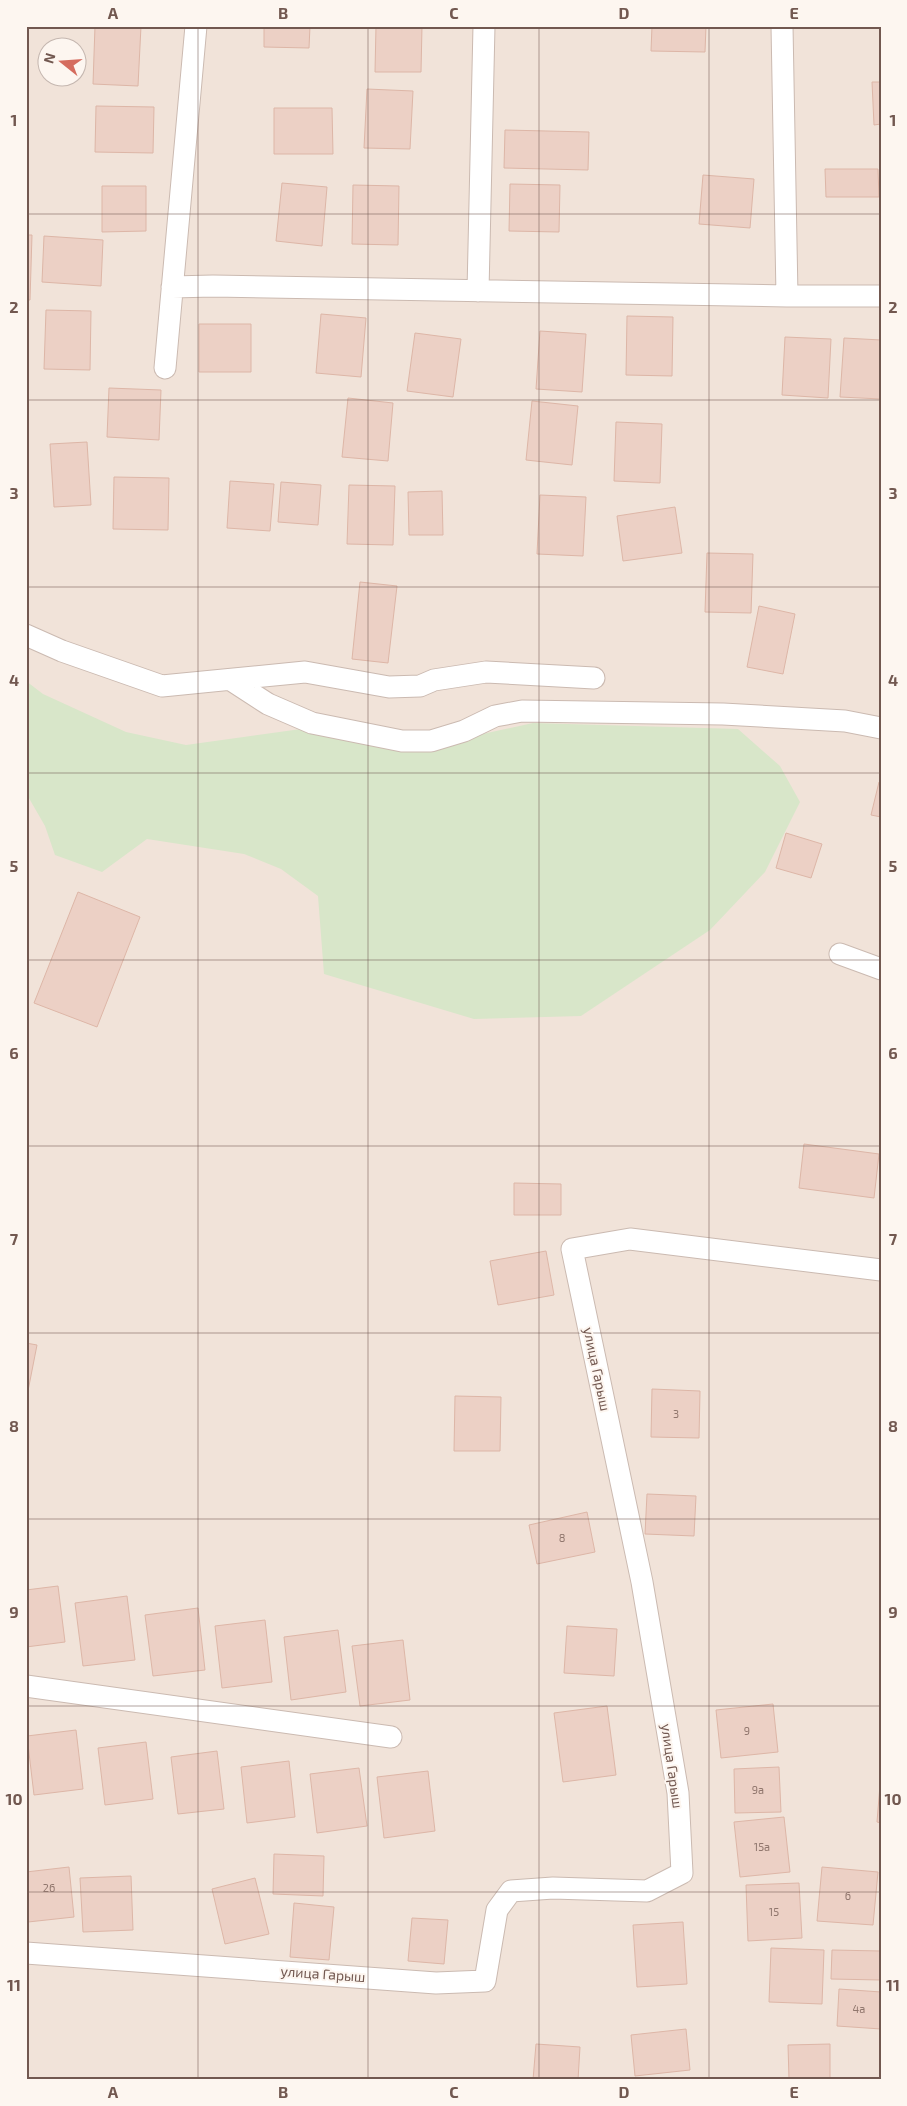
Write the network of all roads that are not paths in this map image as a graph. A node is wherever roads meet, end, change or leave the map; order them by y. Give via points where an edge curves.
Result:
1 (196, 26) edge
2 (484, 26) edge
3 (782, 26) edge
4 (172, 287) junction
5 (478, 291) junction
6 (786, 296) junction
7 (881, 296) edge
8 (165, 368) dead end
9 (26, 635) edge
10 (594, 678) dead end
11 (231, 680) junction
12 (881, 728) edge
13 (840, 954) dead end
14 (881, 969) edge
15 (881, 1270) edge
16 (26, 1686) edge
17 (391, 1737) dead end
18 (26, 1953) edge

1 - 4 street
2 - 5 street
3 - 6 street
4 - 5 street
4 - 8 street
5 - 6 street
6 - 7 street
9 - 11 street via 162,686
10 - 11 street via 486,672 434,680 420,686 388,687 305,672
11 - 12 street via 268,704 312,723 402,741 431,741 464,731 495,716 522,711 723,714 845,721
13 - 14 street
15 - 18 street, улица Гарыш via 630,1240 572,1250 642,1582 678,1793 682,1873 647,1891 554,1888 511,1891 497,1910 485,1981 436,1982
16 - 17 street

